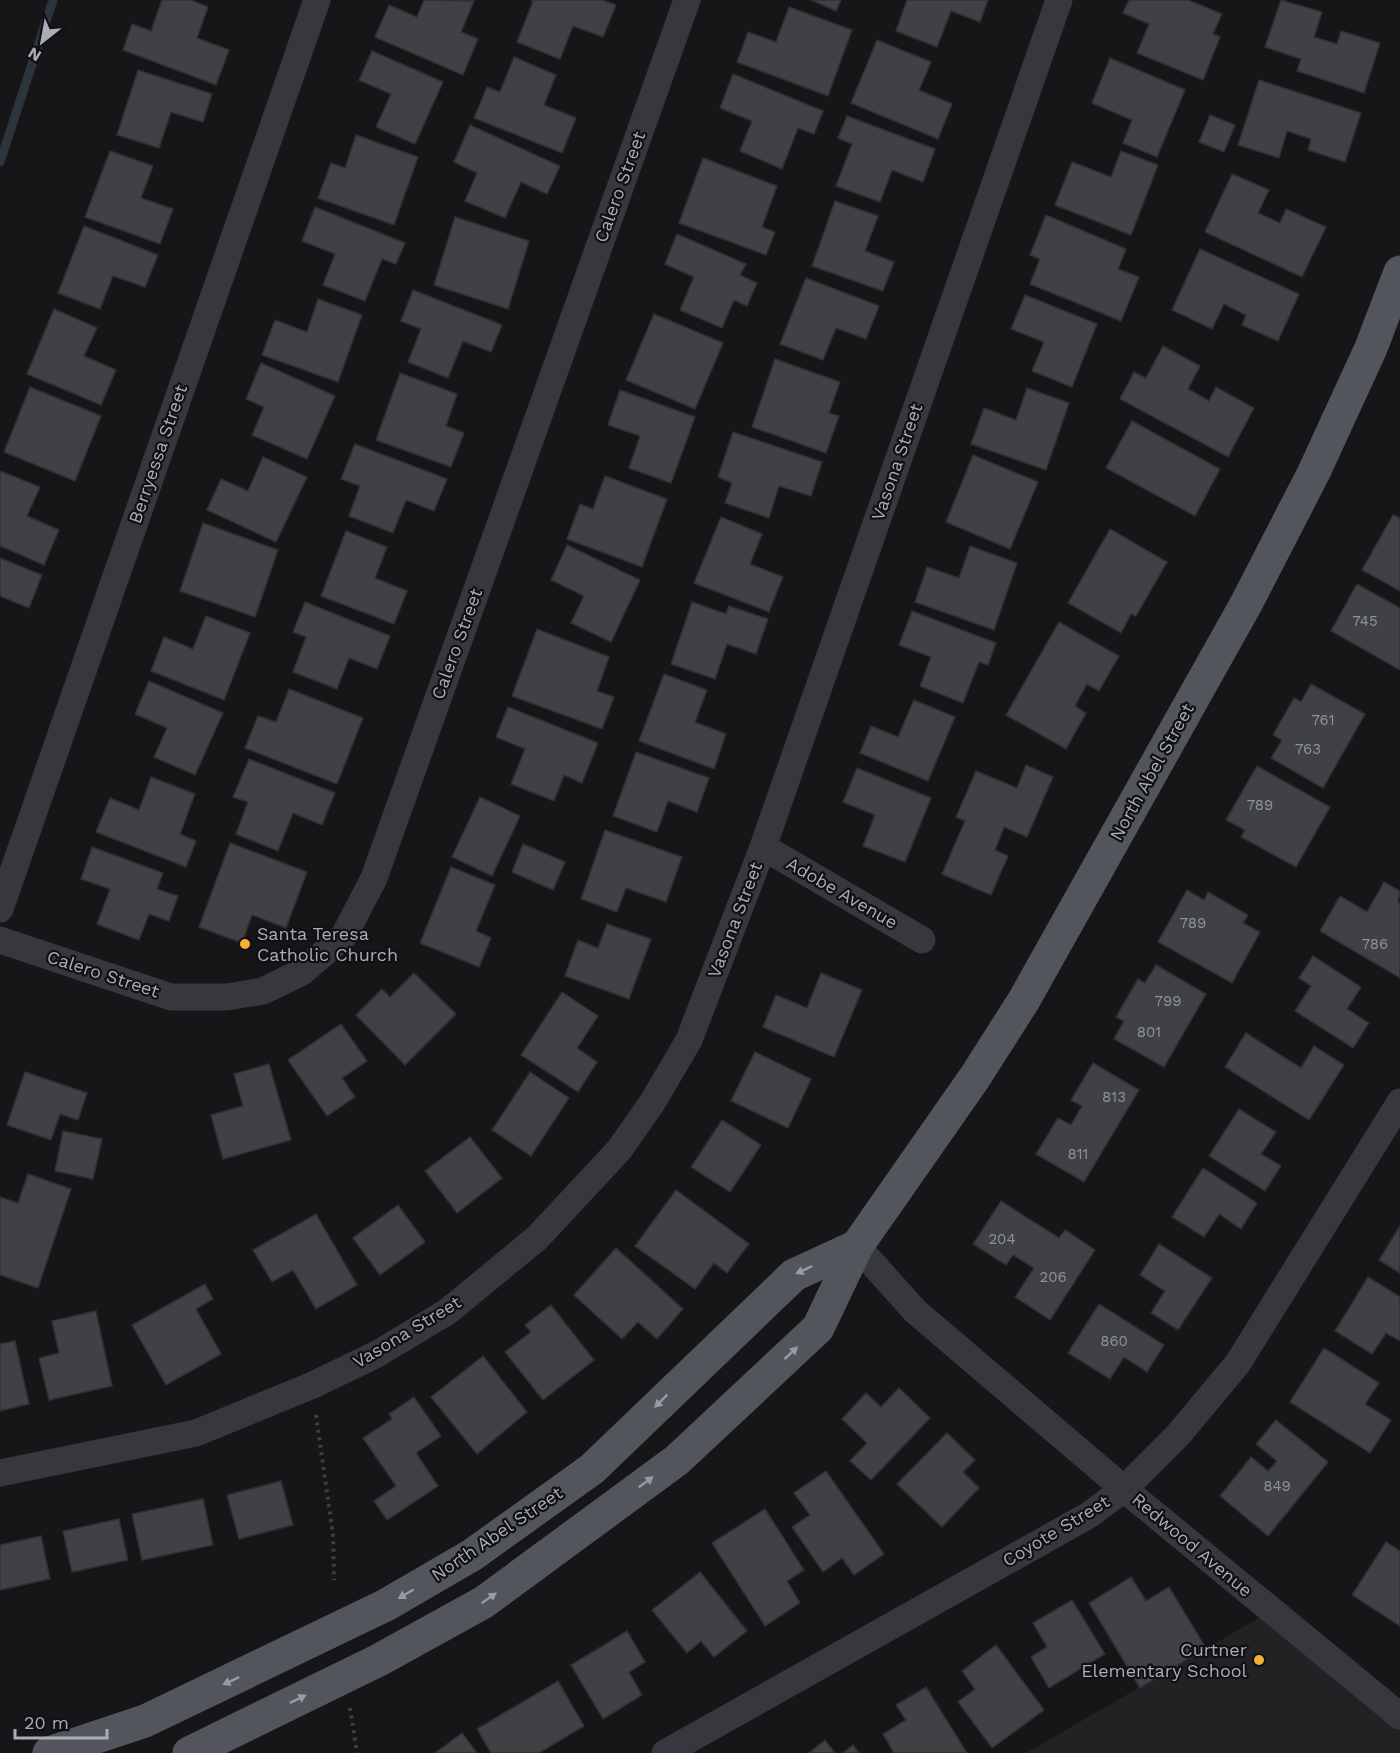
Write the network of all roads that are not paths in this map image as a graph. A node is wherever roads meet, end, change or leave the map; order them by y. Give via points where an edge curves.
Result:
1 (317, 0) edge
2 (687, 0) edge
3 (1059, 0) edge
4 (1400, 272) edge
5 (763, 847) junction
6 (0, 909) edge
7 (0, 940) edge
8 (922, 940) dead end
9 (1400, 1102) edge
10 (857, 1246) junction
11 (0, 1473) edge
12 (1124, 1489) junction
13 (1400, 1716) edge
14 (49, 1753) edge
15 (189, 1753) edge
16 (665, 1753) edge

1 - 6 street, Berryessa Street
2 - 7 street, Calero Street via 374,878 344,936 302,972 263,991 227,997 171,997
3 - 5 street, Vasona Street
4 - 10 main road, North Abel Street via 1371,348 1314,471 1246,604 1024,1000
5 - 8 street, Adobe Avenue
5 - 11 street, Vasona Street via 689,1040 652,1103 619,1150 537,1238 447,1312 377,1354 314,1385 196,1433
9 - 12 street, Coyote Street via 1238,1363 1178,1435
10 - 12 street, Redwood Avenue via 915,1311
10 -> 14 main road, North Abel Street via 794,1275 592,1469 472,1555 386,1605 155,1716
15 -> 10 main road, North Abel Street via 379,1660 484,1602 677,1460 819,1328
12 - 13 street, Redwood Avenue
12 - 16 street, Coyote Street via 1089,1515

